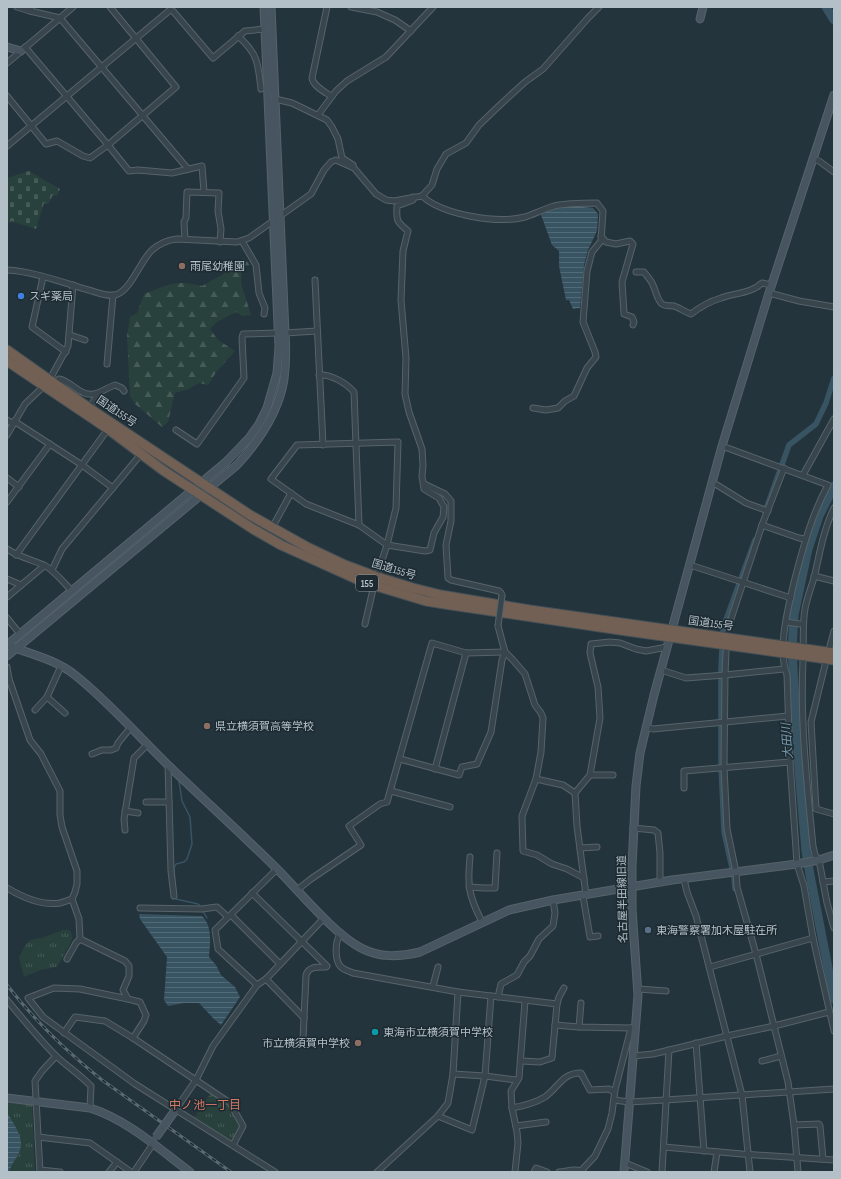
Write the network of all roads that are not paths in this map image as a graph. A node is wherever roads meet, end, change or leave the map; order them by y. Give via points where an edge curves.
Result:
1 (17, 7) edge
2 (73, 7) edge
3 (110, 7) edge
4 (264, 7) edge
5 (271, 7) edge
6 (327, 7) edge
7 (351, 7) edge
8 (433, 7) edge
9 (599, 7) edge
10 (703, 7) edge
11 (30, 9) edge
12 (60, 18) junction
13 (700, 19) dead end
14 (265, 29) junction
15 (410, 31) junction
16 (238, 36) junction
17 (136, 38) junction
18 (7, 47) edge
19 (23, 49) junction
20 (7, 62) edge
21 (101, 67) junction
22 (261, 89) dead end
23 (834, 95) edge
24 (7, 96) edge
25 (67, 96) junction
26 (331, 96) junction
27 (275, 99) junction
28 (318, 115) junction
29 (143, 116) junction
30 (31, 126) junction
31 (108, 145) junction
32 (7, 146) edge
33 (812, 159) junction
34 (188, 169) junction
35 (358, 172) junction
36 (834, 172) edge
37 (204, 192) junction
38 (422, 196) junction
39 (413, 197) junction
40 (281, 215) junction
41 (273, 221) junction
42 (601, 236) junction
43 (185, 239) junction
44 (242, 241) junction
45 (220, 242) junction
46 (7, 270) edge
47 (636, 272) dead end
48 (43, 277) junction
49 (314, 280) dead end
50 (73, 285) junction
51 (772, 285) junction
52 (769, 293) junction
53 (113, 295) junction
54 (834, 307) edge
55 (264, 314) dead end
56 (633, 325) dead end
57 (317, 331) junction
58 (282, 333) junction
59 (70, 335) junction
60 (85, 340) dead end
61 (7, 350) edge
62 (66, 352) junction
63 (7, 361) edge
64 (107, 364) dead end
65 (319, 375) junction
66 (50, 383) junction
67 (124, 391) dead end
68 (96, 394) junction
69 (89, 408) junction
70 (533, 408) dead end
71 (7, 420) edge
72 (834, 420) edge
73 (14, 423) junction
74 (108, 429) junction
75 (176, 430) dead end
76 (7, 435) edge
77 (50, 444) junction
78 (356, 444) junction
79 (323, 445) junction
80 (722, 446) junction
81 (141, 454) junction
82 (82, 466) junction
83 (784, 468) junction
84 (803, 475) junction
85 (7, 478) edge
86 (712, 483) junction
87 (424, 484) junction
88 (205, 486) junction
89 (19, 487) junction
90 (113, 488) junction
91 (193, 489) junction
92 (290, 493) junction
93 (201, 494) junction
94 (7, 502) edge
95 (834, 508) edge
96 (768, 511) junction
97 (359, 525) junction
98 (762, 525) junction
99 (272, 528) junction
100 (805, 539) junction
101 (387, 545) junction
102 (7, 549) edge
103 (16, 555) junction
104 (690, 565) junction
105 (44, 566) junction
106 (52, 570) junction
107 (814, 576) junction
108 (7, 579) edge
109 (376, 581) junction
110 (834, 581) edge
111 (744, 584) junction
112 (21, 585) junction
113 (72, 591) junction
114 (7, 597) edge
115 (790, 598) junction
116 (7, 618) edge
117 (786, 622) junction
118 (365, 624) dead end
119 (800, 624) dead end
120 (728, 628) dead end
121 (834, 631) edge
122 (20, 634) junction
123 (671, 634) junction
124 (7, 645) edge
125 (667, 647) junction
126 (15, 648) junction
127 (832, 649) edge
128 (784, 651) junction
129 (505, 652) junction
130 (726, 652) dead end
131 (803, 652) junction
132 (466, 653) junction
133 (7, 656) edge
134 (834, 660) edge
135 (826, 665) dead end
136 (61, 666) junction
137 (7, 667) edge
138 (784, 669) junction
139 (661, 670) junction
140 (725, 675) junction
141 (8, 679) edge
142 (47, 697) junction
143 (35, 710) dead end
144 (65, 713) dead end
145 (788, 716) junction
146 (725, 721) junction
147 (131, 727) junction
148 (646, 727) junction
149 (148, 744) junction
150 (92, 754) dead end
151 (400, 759) junction
152 (790, 762) junction
153 (168, 765) junction
154 (724, 767) junction
155 (435, 769) junction
156 (590, 775) junction
157 (613, 775) dead end
158 (536, 779) junction
159 (684, 788) dead end
160 (390, 791) junction
161 (575, 793) junction
162 (146, 802) dead end
163 (169, 802) junction
164 (450, 807) dead end
165 (125, 811) junction
166 (138, 813) dead end
167 (834, 814) edge
168 (633, 828) junction
169 (125, 830) dead end
170 (596, 847) dead end
171 (580, 848) junction
172 (497, 853) dead end
173 (834, 855) edge
174 (470, 857) dead end
175 (816, 860) junction
176 (799, 864) junction
177 (276, 869) junction
178 (736, 872) junction
179 (584, 878) junction
180 (684, 879) junction
181 (834, 881) edge
182 (660, 882) junction
183 (823, 882) junction
184 (469, 887) junction
185 (632, 887) junction
186 (7, 888) edge
187 (297, 890) junction
188 (252, 893) junction
189 (585, 895) junction
190 (174, 896) dead end
191 (72, 899) junction
192 (553, 900) junction
193 (140, 908) dead end
194 (229, 916) junction
195 (324, 918) junction
196 (482, 922) junction
197 (834, 928) edge
198 (341, 933) junction
199 (598, 936) dead end
200 (813, 938) junction
201 (80, 939) junction
202 (302, 941) junction
203 (756, 954) junction
204 (67, 959) dead end
205 (280, 964) junction
206 (438, 967) dead end
207 (710, 968) junction
208 (266, 979) junction
209 (257, 985) junction
210 (433, 986) junction
211 (564, 988) dead end
212 (638, 989) junction
213 (666, 991) dead end
214 (458, 992) junction
215 (491, 996) junction
216 (498, 997) junction
217 (128, 999) junction
218 (525, 1001) junction
219 (581, 1003) dead end
220 (8, 1004) edge
221 (557, 1004) junction
222 (829, 1012) junction
223 (304, 1018) junction
224 (556, 1025) junction
225 (774, 1026) junction
226 (579, 1027) junction
227 (633, 1028) junction
228 (834, 1031) edge
229 (64, 1032) junction
230 (727, 1036) junction
231 (133, 1038) junction
232 (303, 1039) dead end
233 (696, 1043) junction
234 (669, 1050) junction
235 (56, 1056) junction
236 (633, 1056) junction
237 (781, 1056) junction
238 (762, 1061) dead end
239 (521, 1062) junction
240 (453, 1074) junction
241 (485, 1076) junction
242 (196, 1080) junction
243 (516, 1080) junction
244 (834, 1089) edge
245 (614, 1092) junction
246 (790, 1092) junction
247 (742, 1094) junction
248 (701, 1097) junction
249 (7, 1098) edge
250 (614, 1100) junction
251 (665, 1100) junction
252 (36, 1102) junction
253 (629, 1102) junction
254 (90, 1108) junction
255 (512, 1108) junction
256 (175, 1111) junction
257 (438, 1116) junction
258 (546, 1122) dead end
259 (794, 1125) junction
260 (516, 1126) junction
261 (38, 1137) junction
262 (154, 1141) junction
263 (232, 1144) junction
264 (664, 1147) junction
265 (704, 1151) junction
266 (717, 1152) junction
267 (748, 1154) junction
268 (796, 1157) junction
269 (823, 1159) junction
270 (834, 1160) edge
271 (117, 1162) junction
272 (625, 1162) junction
273 (40, 1171) edge
274 (580, 1171) edge
275 (60, 1172) edge
276 (109, 1172) edge
277 (132, 1172) edge
278 (190, 1172) edge
279 (275, 1172) edge
280 (377, 1172) edge
281 (515, 1172) edge
282 (534, 1172) edge
283 (547, 1172) edge
284 (560, 1172) edge
285 (624, 1172) edge
286 (646, 1172) edge
287 (662, 1172) edge
288 (714, 1172) edge
289 (750, 1172) edge
290 (798, 1172) edge

1 - 11 street
2 - 12 street
3 - 17 street
4 - 14 street
5 - 27 street
6 - 26 street via 312,78 316,85
7 - 15 street via 377,12
8 - 15 street
9 - 38 street via 543,69 525,82 479,125 466,143 446,154 437,169 432,185
10 - 13 street
11 - 12 street
12 - 19 street
12 - 21 street
14 - 16 street via 245,31
14 - 41 street
15 - 26 street via 386,57 347,81
16 - 17 street via 213,58 170,10
16 - 22 street via 253,51 258,64
17 - 21 street
17 - 29 street via 176,87
18 - 19 street
19 - 20 street
19 - 25 street
21 - 25 street
21 - 29 street
23 - 33 street, 名古屋半田線旧道
24 - 30 street
25 - 30 street
25 - 31 street
26 - 28 street
27 - 28 street via 292,103
27 - 40 street
28 - 35 street via 327,120 332,127 342,158 359,169
29 - 31 street
29 - 34 street
30 - 31 street via 46,144 57,141 90,158
30 - 32 street
31 - 34 street via 129,171 172,173
33 - 36 street
33 - 51 street, 名古屋半田線旧道
34 - 37 street via 202,166
35 - 39 street via 376,194 386,200
35 - 40 street via 342,162 331,162 311,194
37 - 43 street via 187,192
37 - 45 street via 219,193
38 - 39 street
38 - 42 street via 429,203 461,215 500,219 524,217 554,206 597,203 603,211
39 - 87 street via 413,200 397,206 396,217 408,231 403,251 401,300 406,358 405,394 422,449
40 - 41 street
40 - 58 street
41 - 44 street
41 - 58 street
42 - 56 street via 606,242 616,244 630,240 633,244 622,282 624,314 632,317
42 - 70 street via 592,252 587,271 583,322 596,357 587,368 574,396 558,408
43 - 45 street
43 - 53 street via 169,240 156,247 125,289
44 - 45 street
44 - 55 street via 256,265
46 - 48 street
47 - 51 street via 644,272 662,304 676,306 691,314 721,298 756,288 762,283
48 - 50 street
48 - 62 street via 32,327
49 - 57 street
50 - 53 street
50 - 59 street
51 - 52 street, 名古屋半田線旧道
52 - 54 street
52 - 80 street, 名古屋半田線旧道
53 - 64 street
57 - 58 street
57 - 65 street
58 - 75 street via 244,334 244,378 197,444
58 - 88 street via 277,373 267,408 259,424
59 - 60 street
59 - 62 street
61 - 66 highway, 国道155号 / 155
62 - 66 street
63 - 66 highway, 国道155号 / 155
65 - 78 street via 327,375 354,392
65 - 79 street
66 - 68 street via 61,379 84,393
66 - 69 highway, 国道155号 / 155
66 - 73 street via 25,404
66 - 74 highway, 国道155号 / 155
67 - 68 street via 115,385
68 - 69 street
69 - 88 highway, 国道155号 / 155
71 - 73 street
72 - 84 street
73 - 76 street
73 - 77 street
74 - 81 highway, 国道155号 / 155
74 - 82 street
77 - 82 street
77 - 89 street
78 - 79 street
78 - 97 street
78 - 101 street via 398,442 396,508
79 - 92 street via 297,445 271,480
80 - 83 street
80 - 86 street, 名古屋半田線旧道
81 - 90 street
81 - 91 highway, 国道155号 / 155
82 - 90 street
82 - 103 street
83 - 84 street
83 - 96 street
84 - 100 street via 828,485
85 - 89 street
86 - 96 street via 746,503
86 - 104 street, 名古屋半田線旧道
87 - 101 street via 426,491 439,498 444,507 443,517 434,533 430,550
87 - 129 street, bridge via 445,494 451,501 451,521 446,545 448,578 501,592 498,626
88 - 91 street
88 - 93 street
88 - 99 highway, 国道155号 / 155
89 - 94 street
90 - 106 street via 62,548
91 - 93 highway, 国道155号 / 155
91 - 113 street
92 - 97 street via 306,504
92 - 99 street
93 - 109 highway, 国道155号 / 155 via 281,545 363,582
93 - 126 street
95 - 107 street via 823,536
96 - 98 street
97 - 101 street
98 - 100 street
98 - 111 street
99 - 109 highway, 国道155号 / 155
100 - 115 street
101 - 109 street
102 - 103 street
103 - 105 street
104 - 111 street
104 - 123 street, 名古屋半田線旧道
105 - 106 street
105 - 112 street
106 - 113 street
107 - 110 street
107 - 131 street via 802,627
108 - 112 street
109 - 118 street
109 - 123 highway, 国道155号 / 155 via 473,601
111 - 115 street
111 - 120 street
112 - 114 street
113 - 122 street
115 - 117 street
116 - 122 street
117 - 119 street
117 - 128 street
121 - 127 street
122 - 124 street
123 - 125 street, 名古屋半田線旧道
123 - 128 highway, 国道155号 / 155
124 - 126 street
125 - 139 street, 名古屋半田線旧道
125 - 156 street via 646,651 620,643 591,644 590,654 598,687 600,718
126 - 133 street
126 - 136 street via 41,656
127 - 131 highway, 国道155号 / 155
128 - 131 highway, 国道155号 / 155
128 - 138 street
129 - 132 street
129 - 155 street via 491,732 477,764 462,767 459,774
129 - 158 street via 525,674 535,705 543,718
130 - 140 street
131 - 134 highway, 国道155号 / 155
131 - 175 street via 804,754 812,846
132 - 151 street via 432,643
132 - 155 street
135 - 167 street via 812,715 811,737 816,809
136 - 142 street
136 - 147 street via 75,675
137 - 141 street
138 - 140 street
138 - 145 street
139 - 140 street via 686,678
139 - 148 street, 名古屋半田線旧道
140 - 146 street
141 - 191 street via 30,740 41,754 60,791 62,827 77,871 77,884
142 - 143 street
142 - 144 street
145 - 146 street
145 - 152 street
146 - 148 street via 653,729
146 - 154 street
147 - 149 street
147 - 150 street via 116,748
148 - 168 street, 名古屋半田線旧道 via 638,769
149 - 153 street
149 - 165 street via 134,758
151 - 155 street
151 - 160 street
152 - 154 street
152 - 176 street
153 - 163 street
153 - 177 street
154 - 159 street via 684,771
154 - 178 street via 726,829
156 - 157 street
156 - 161 street
158 - 161 street via 563,785
158 - 179 street via 522,816 523,851 537,855
160 - 164 street
160 - 187 street via 387,802 380,804 349,826 362,845
161 - 171 street
162 - 163 street
163 - 190 street
165 - 166 street
165 - 169 street
168 - 182 street via 654,830 658,833
168 - 185 street, 名古屋半田線旧道
170 - 171 street
171 - 179 street
172 - 184 street via 495,888
173 - 175 street
174 - 184 street
175 - 176 street
175 - 183 street
176 - 178 street
176 - 200 street
177 - 187 street
177 - 188 street
178 - 180 street
178 - 203 street via 737,887
179 - 189 street
180 - 182 street
180 - 207 street
181 - 183 street
182 - 185 street
183 - 197 street
184 - 196 street
185 - 189 street
185 - 212 street, 名古屋半田線旧道
186 - 191 street via 19,895 46,903 61,903
187 - 195 street
188 - 194 street
188 - 202 street
189 - 192 street
189 - 199 street via 590,937
191 - 201 street via 79,919
192 - 196 street via 509,910
192 - 216 street via 553,926 539,939 517,975 501,984
193 - 194 street via 202,910 217,907
194 - 205 street
194 - 209 street via 216,930 218,949
195 - 198 street
195 - 202 street
196 - 198 street via 420,952 400,956 370,952
198 - 210 street via 338,936 337,957 339,964 345,969 353,973
200 - 203 street
200 - 222 street
201 - 204 street
201 - 217 street via 125,961 129,966 129,976 123,990
202 - 205 street
202 - 223 street via 327,966 312,968 307,972
203 - 207 street
203 - 225 street
205 - 208 street
206 - 210 street
207 - 230 street
208 - 209 street
208 - 223 street
209 - 242 street via 213,1046
210 - 214 street
211 - 221 street
212 - 213 street
212 - 227 street, 名古屋半田線旧道
214 - 215 street
214 - 240 street
215 - 216 street
215 - 241 street
216 - 218 street
217 - 229 street via 80,989 54,988 28,998 43,1017
217 - 231 street via 140,1002 146,1015
218 - 221 street
218 - 239 street
219 - 226 street
220 - 235 street
221 - 224 street
222 - 225 street
222 - 228 street
223 - 232 street
224 - 226 street
224 - 239 street via 552,1058 540,1062
225 - 230 street
225 - 237 street
226 - 227 street
227 - 236 street, 名古屋半田線旧道
227 - 245 street
229 - 231 street via 75,1017 105,1020
229 - 256 street
230 - 233 street
230 - 247 street
231 - 242 street
233 - 234 street
233 - 248 street
234 - 236 street
234 - 251 street
235 - 252 street via 35,1081
235 - 254 street via 91,1086
236 - 253 street, 名古屋半田線旧道
237 - 238 street
237 - 246 street
239 - 243 street via 519,1078
240 - 241 street
240 - 257 street via 448,1103
241 - 243 street
241 - 257 street via 472,1130
242 - 256 street
242 - 263 street via 230,1103 243,1126
243 - 255 street via 511,1091
244 - 246 street
245 - 250 street
245 - 255 street via 609,1089 590,1090 581,1073 576,1073 565,1077 545,1097
246 - 247 street
246 - 259 street
247 - 248 street
247 - 267 street
248 - 251 street
248 - 265 street
249 - 252 street
250 - 253 street
250 - 274 street via 608,1129 595,1156
251 - 253 street
251 - 264 street
252 - 254 street
252 - 261 street
253 - 272 street, 名古屋半田線旧道
254 - 262 street via 103,1112
255 - 260 street
256 - 262 street, bridge
256 - 263 street
257 - 280 street
258 - 260 street
259 - 268 street
259 - 269 street via 819,1124
260 - 281 street via 518,1143
261 - 271 street via 90,1142
261 - 273 street
262 - 277 street
262 - 278 street
263 - 279 street
264 - 265 street
264 - 287 street
265 - 266 street
266 - 267 street
266 - 288 street
267 - 268 street
267 - 289 street
268 - 269 street
268 - 290 street
269 - 270 street
271 - 276 street
271 - 277 street
272 - 285 street, 名古屋半田線旧道
272 - 286 street
273 - 275 street
274 - 284 street via 576,1169
282 - 283 street via 536,1168

